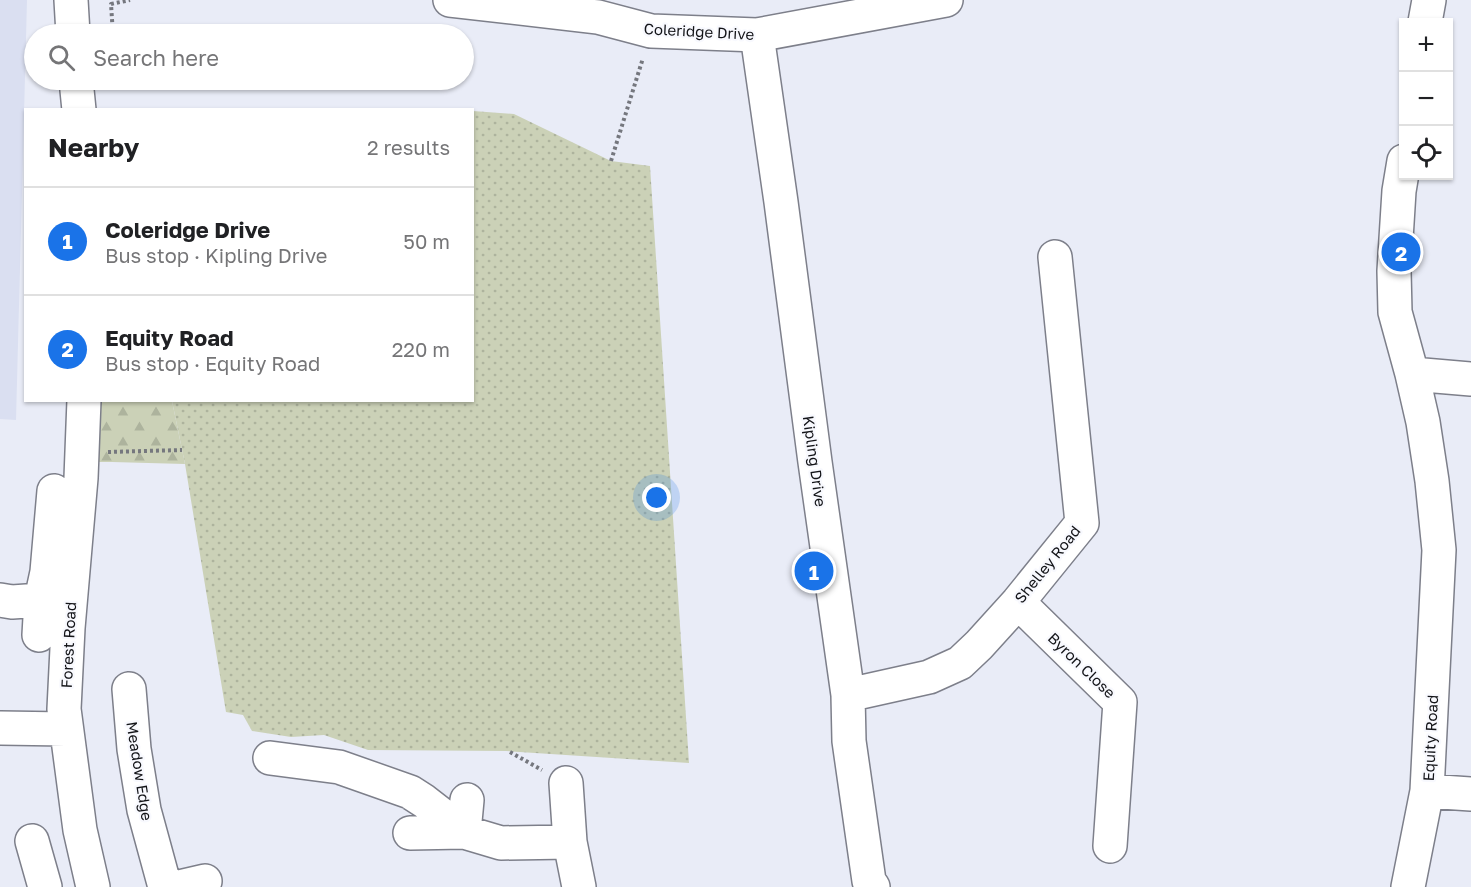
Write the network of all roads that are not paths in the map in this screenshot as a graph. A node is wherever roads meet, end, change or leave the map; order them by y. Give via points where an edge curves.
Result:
1 (71, 0) edge
2 (450, 0) edge
3 (946, 0) edge
4 (1429, 0) edge
5 (852, 9) edge
6 (1426, 18) edge
7 (72, 24) edge
8 (757, 35) junction
9 (77, 90) edge
10 (79, 108) edge
11 (1401, 180) edge
12 (1055, 256) dead end
13 (1412, 374) junction
14 (1471, 379) edge
15 (84, 402) edge
16 (54, 491) dead end
17 (0, 600) edge
18 (41, 600) junction
19 (1018, 602) junction
20 (39, 635) dead end
21 (129, 689) dead end
22 (848, 695) junction
23 (0, 728) edge
24 (66, 729) junction
25 (270, 758) dead end
26 (566, 783) road end
27 (1427, 791) junction
28 (1471, 794) edge
29 (467, 800) dead end
30 (464, 832) junction
31 (410, 833) dead end
32 (32, 841) dead end
33 (570, 842) junction
34 (1110, 846) dead end
35 (45, 887) edge
36 (93, 887) edge
37 (165, 887) edge
38 (579, 887) edge
39 (873, 887) edge
40 (1408, 887) edge

1 - 7 street
2 - 8 street, Coleridge Drive via 598,17 651,31
3 - 5 street, Coleridge Drive
4 - 6 street
5 - 8 street, Coleridge Drive
8 - 22 street, Kipling Drive
9 - 10 street
11 - 13 street, Equity Road via 1395,312
12 - 19 street, Shelley Road via 1082,523
13 - 14 street
13 - 27 street, Equity Road via 1423,422 1439,549
15 - 24 street, Forest Road via 68,628
16 - 18 street
17 - 18 street
18 - 20 street
19 - 22 street, Shelley Road via 960,663 929,677
19 - 34 street, Byron Close via 1120,702
21 - 37 street, Meadow Edge via 144,810
22 - 39 street, Kipling Drive via 849,741
23 - 24 street
24 - 36 street, Forest Road via 80,830
25 - 30 street via 339,767 410,792
26 - 33 street
27 - 28 street
27 - 40 street, Equity Road
29 - 30 street
30 - 31 street
30 - 33 street via 501,843
32 - 35 street
33 - 38 street

